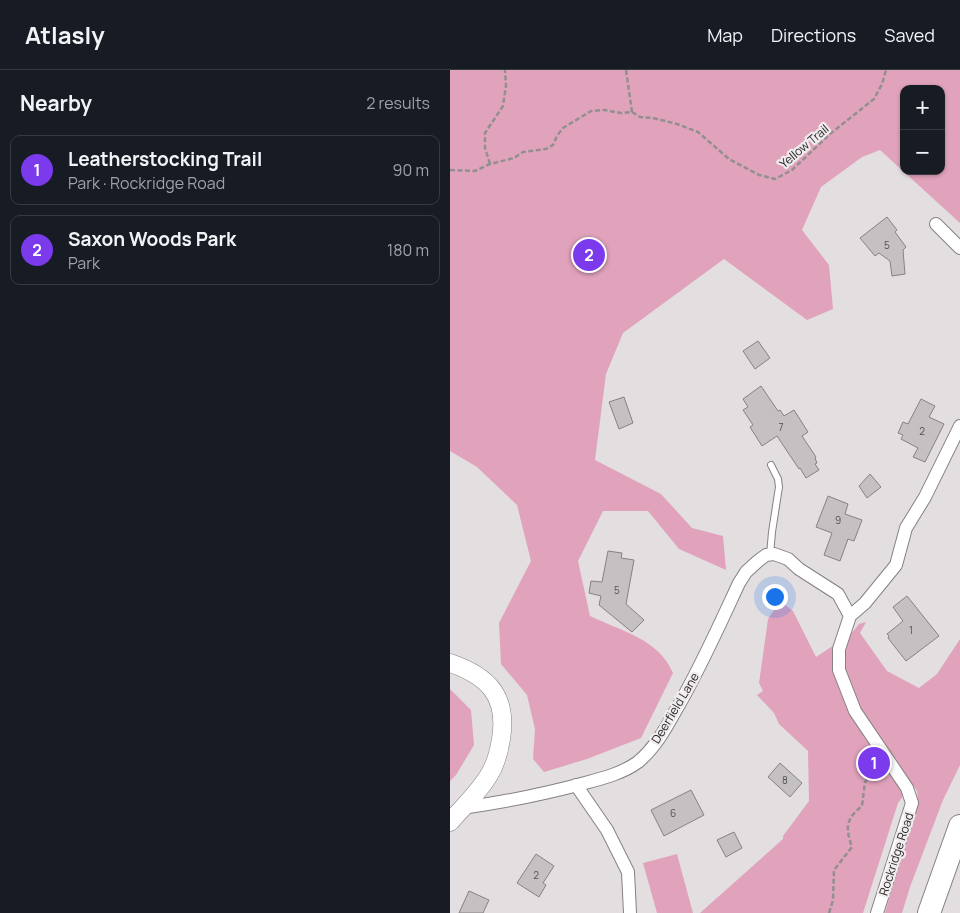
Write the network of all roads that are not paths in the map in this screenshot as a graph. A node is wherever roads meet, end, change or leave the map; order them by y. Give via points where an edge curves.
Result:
1 (936, 224) dead end
2 (960, 248) edge
3 (960, 426) edge
4 (770, 465) dead end
5 (772, 555) junction
6 (850, 616) junction
7 (450, 662) edge
8 (576, 785) junction
9 (462, 808) junction
10 (450, 822) edge
11 (960, 826) edge
12 (630, 913) edge
13 (877, 913) edge
14 (930, 913) edge

1 - 2 street
3 - 6 street via 906,528 896,565
4 - 5 lane via 779,487
5 - 6 street via 788,559 838,594
5 - 8 street, Deerfield Lane via 758,561 738,583 684,698 647,754 613,775
6 - 13 street, Rockridge Road via 839,649 839,670 855,711 908,788 912,803
7 - 9 street via 487,682 502,708 503,728 496,761 489,776
8 - 9 street, Deerfield Lane
8 - 12 street via 606,830 628,872
9 - 10 street
11 - 14 highway

